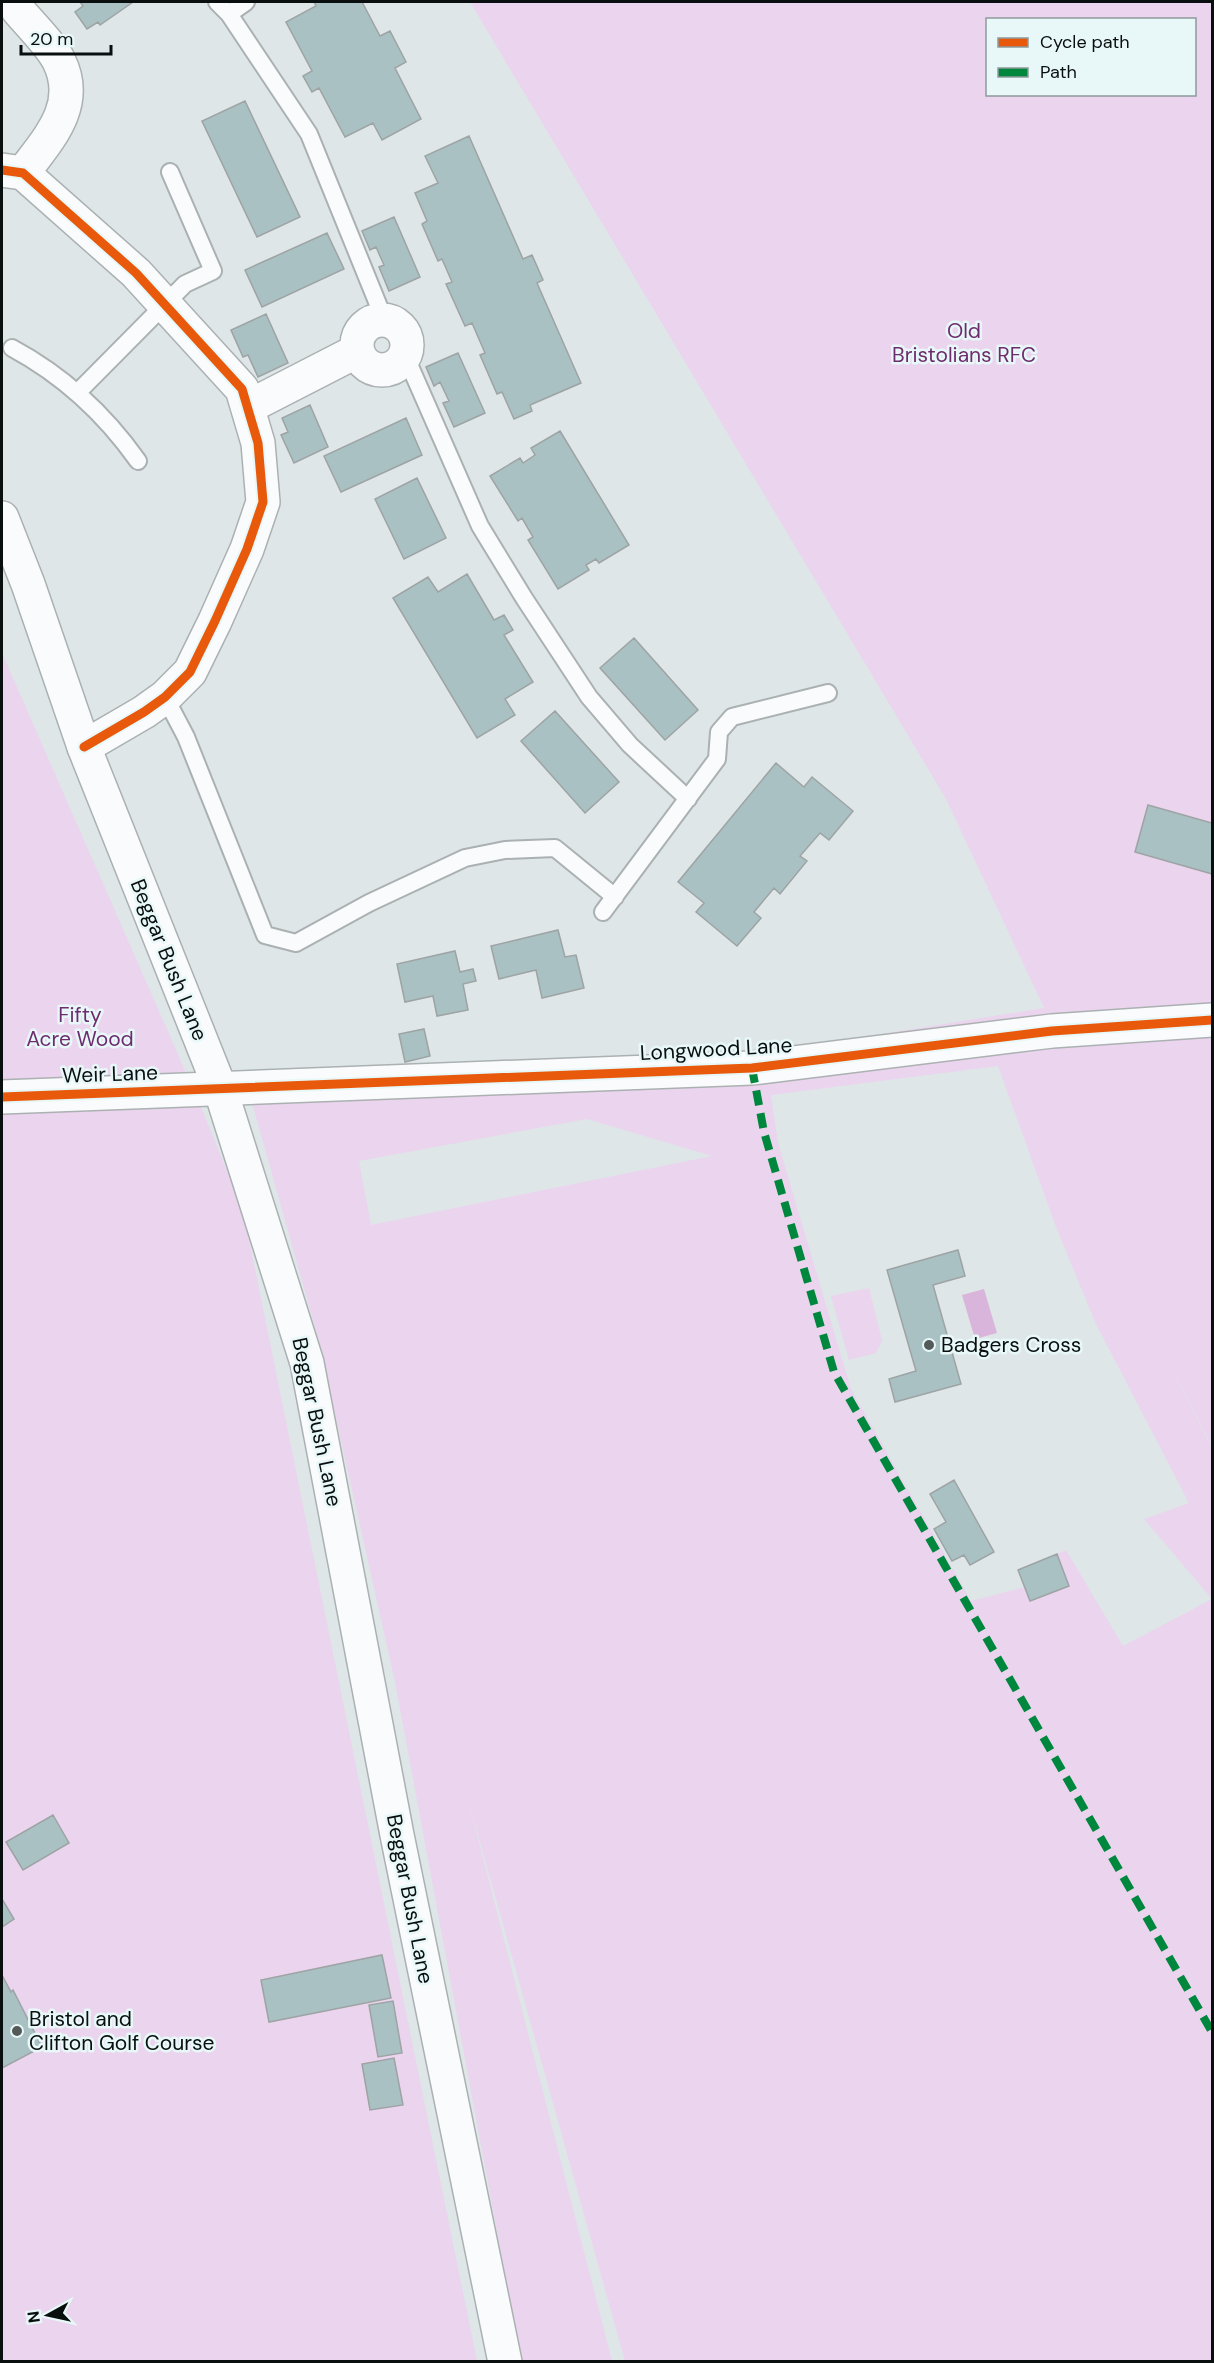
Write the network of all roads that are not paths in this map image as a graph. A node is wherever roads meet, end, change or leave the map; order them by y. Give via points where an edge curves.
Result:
1 (246, 2) edge
2 (223, 8) edge
3 (13, 11) edge
4 (13, 171) edge
5 (170, 172) dead end
6 (165, 304) junction
7 (384, 319) junction
8 (12, 348) dead end
9 (357, 351) junction
10 (405, 355) junction
11 (78, 392) junction
12 (248, 407) junction
13 (138, 461) dead end
14 (2, 518) edge
15 (828, 693) dead end
16 (165, 698) junction
17 (84, 747) junction
18 (688, 799) junction
19 (615, 897) junction
20 (603, 912) dead end
21 (1212, 1020) edge
22 (220, 1088) junction
23 (2, 1097) edge
24 (505, 2361) edge

1 - 2 lane
2 - 7 lane via 309,134
3 - 4 street via 59,61 67,87 66,109 53,132
4 - 6 street via 136,273
5 - 6 lane via 213,271 185,284
6 - 11 lane
6 - 12 street via 242,389
7 - 9 street via 368,323 358,335
7 - 10 street via 399,325 407,339
8 - 11 lane
9 - 10 street via 366,364 380,370 395,367
9 - 12 street
10 - 18 lane via 480,526 524,598 589,697 630,745
11 - 13 lane via 110,424
12 - 16 street via 258,443 263,502 247,549 190,672
14 - 17 street, Beggar Bush Lane
15 - 18 lane via 732,717 719,732 717,759
16 - 17 street
16 - 19 lane via 186,737 265,935 296,943 465,858 505,850 555,848
17 - 22 street, Beggar Bush Lane
18 - 19 lane
19 - 20 lane
21 - 22 street, Longwood Lane via 1052,1031 752,1068
22 - 23 street, Weir Lane
22 - 24 street, Beggar Bush Lane via 308,1363 397,1835

